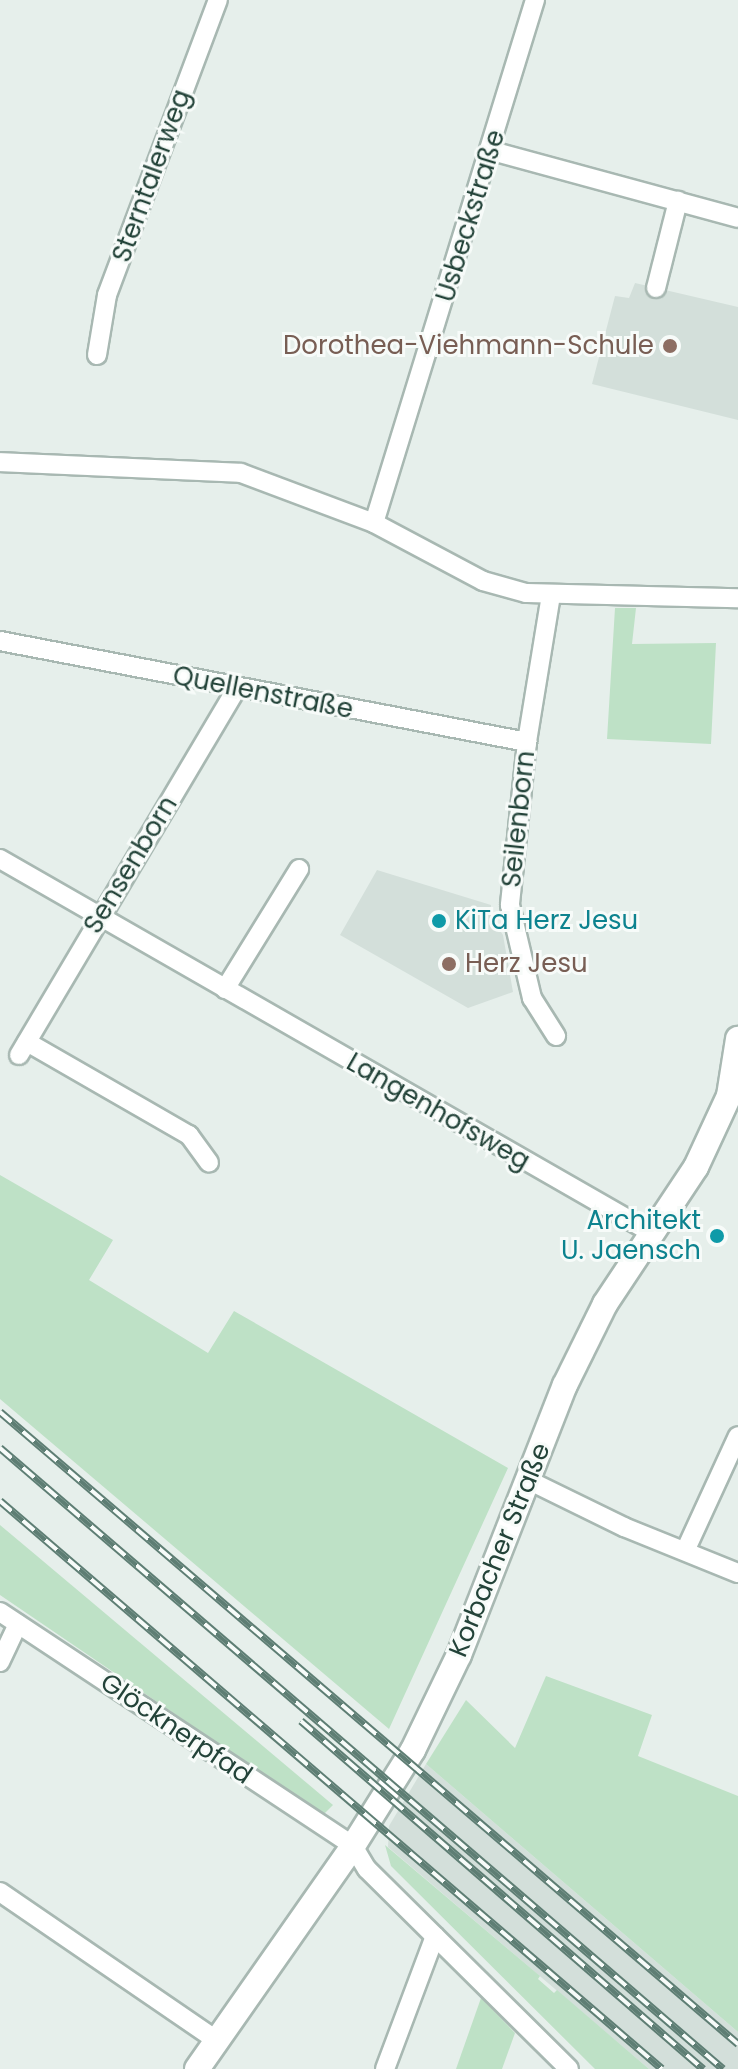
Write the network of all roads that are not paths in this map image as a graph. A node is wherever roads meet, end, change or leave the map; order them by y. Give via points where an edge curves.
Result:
1 (218, 0) edge
2 (535, 0) edge
3 (492, 151) junction
4 (678, 201) junction
5 (738, 218) edge
6 (656, 288) dead end
7 (97, 355) dead end
8 (0, 462) edge
9 (374, 523) junction
10 (551, 595) junction
11 (738, 598) edge
12 (0, 641) edge
13 (236, 689) junction
14 (527, 742) junction
15 (0, 859) edge
16 (299, 869) dead end
17 (100, 918) junction
18 (225, 989) junction
19 (556, 1036) dead end
20 (738, 1039) edge
21 (734, 1097) edge
22 (209, 1163) dead end
23 (652, 1233) junction
24 (738, 1436) edge
25 (530, 1481) junction
26 (686, 1549) junction
27 (738, 1573) edge
28 (0, 1612) edge
29 (18, 1624) junction
30 (0, 1662) edge
31 (353, 1846) junction
32 (0, 1892) edge
33 (435, 1936) junction
34 (216, 2040) junction
35 (197, 2069) edge
36 (385, 2069) edge
37 (569, 2069) edge

1 - 7 street, Sterntalerweg via 107,295
2 - 3 street, Usbeckstraße
3 - 4 street
3 - 9 street, Usbeckstraße
4 - 5 street
4 - 6 street
8 - 9 street via 241,473
9 - 10 street via 483,581
10 - 11 street
10 - 14 street, Seilenborn
12 - 13 street, Quellenstraße
13 - 14 street, Quellenstraße
13 - 17 street, Sensenborn
14 - 19 street, Seilenborn via 510,905 532,998
15 - 17 street, Langenhofsweg
16 - 18 street
17 - 18 street, Langenhofsweg
17 - 22 street, Sensenborn via 23,1048 189,1135
18 - 23 street, Langenhofsweg
20 - 21 street, Korbacher Straße
21 - 23 street, Korbacher Straße
23 - 25 street, Korbacher Straße via 605,1304 565,1385
24 - 26 street
25 - 26 street via 624,1527
25 - 31 street, Korbacher Straße via 445,1685 413,1750
26 - 27 street
28 - 29 street, Glöcknerpfad
29 - 30 street
29 - 31 street, Glöcknerpfad
31 - 33 street via 367,1869
31 - 34 street, Korbacher Straße
32 - 34 street
33 - 36 street
33 - 37 street
34 - 35 street, Korbacher Straße

